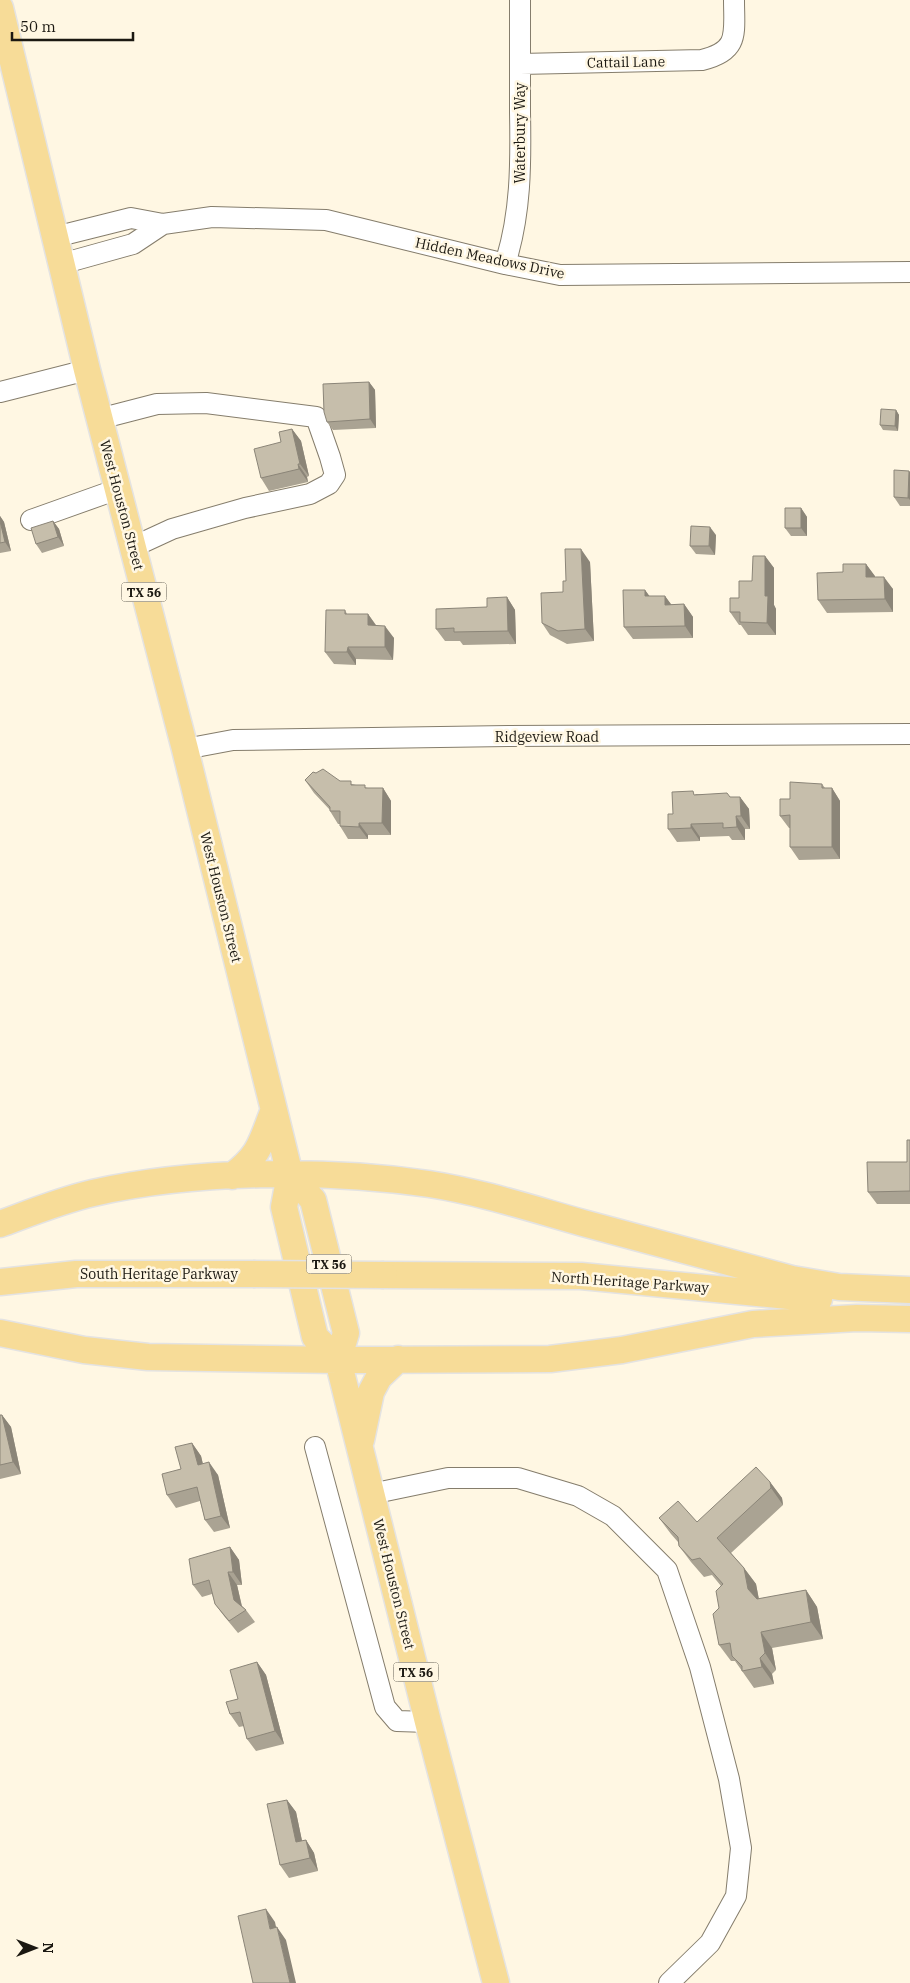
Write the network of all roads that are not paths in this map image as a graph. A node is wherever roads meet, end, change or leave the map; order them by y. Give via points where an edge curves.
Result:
1 (520, 0) edge
2 (734, 0) edge
3 (0, 8) edge
4 (520, 64) junction
5 (163, 224) junction
6 (55, 237) junction
7 (61, 264) junction
8 (505, 264) junction
9 (910, 272) edge
10 (86, 370) junction
11 (0, 392) edge
12 (99, 419) junction
13 (118, 489) junction
14 (31, 520) dead end
15 (133, 546) junction
16 (910, 734) edge
17 (185, 748) junction
18 (273, 1112) junction
19 (290, 1175) junction
20 (232, 1176) junction
21 (0, 1224) edge
22 (319, 1274) joint
23 (0, 1282) edge
24 (910, 1290) edge
25 (910, 1304) edge
26 (910, 1319) edge
27 (0, 1333) edge
28 (398, 1359) junction
29 (338, 1360) junction
30 (359, 1446) junction
31 (315, 1447) dead end
32 (371, 1494) junction
33 (428, 1722) junction
34 (496, 1983) edge
35 (669, 1983) edge

1 - 4 street, Waterbury Way
2 - 4 street, Cattail Lane via 733,38 728,47 715,57 702,60
3 - 6 main road, West Houston Street / TX 56
4 - 8 street, Waterbury Way via 520,191 513,239
5 - 6 street, Hidden Meadows Drive via 131,218
5 - 7 street, Hidden Meadows Drive via 133,244
5 - 8 street, Hidden Meadows Drive via 212,217 326,220
6 - 7 main road, West Houston Street / TX 56
7 - 10 main road, West Houston Street / TX 56
8 - 9 street, Hidden Meadows Drive via 560,275
10 - 11 street
10 - 12 main road, West Houston Street / TX 56
12 - 13 main road, West Houston Street / TX 56
12 - 15 street via 157,404 206,402 316,417 335,475 329,484 310,494 172,529
13 - 14 street
13 - 15 main road, West Houston Street / TX 56
15 - 17 main road, West Houston Street / TX 56
16 - 17 street, Ridgeview Road via 233,740
17 - 18 main road, West Houston Street / TX 56
18 - 19 main road, West Houston Street / TX 56
18 - 20 main road via 258,1150 248,1164
19 - 20 main road
19 - 24 main road via 430,1185 502,1200 792,1279 839,1287
19 - 29 main road, West Houston Street / TX 56 via 284,1207 315,1337
20 - 21 main road via 168,1180 92,1194
22 - 23 main road, South Heritage Parkway, bridge via 76,1274
22 - 25 main road, North Heritage Parkway, bridge via 581,1276 857,1302
26 - 28 main road via 857,1318 753,1324 622,1350 550,1360
27 - 29 main road via 84,1350 148,1357
28 - 29 main road
28 - 30 main road via 379,1376 371,1392
29 - 30 main road, West Houston Street / TX 56
30 - 32 main road, West Houston Street / TX 56
31 - 33 street via 385,1707 397,1721
32 - 33 main road, West Houston Street / TX 56
32 - 35 street via 448,1478 518,1478 578,1496 613,1516 667,1570 700,1667 729,1778 741,1848 736,1896 710,1943
33 - 34 main road, West Houston Street / TX 56

